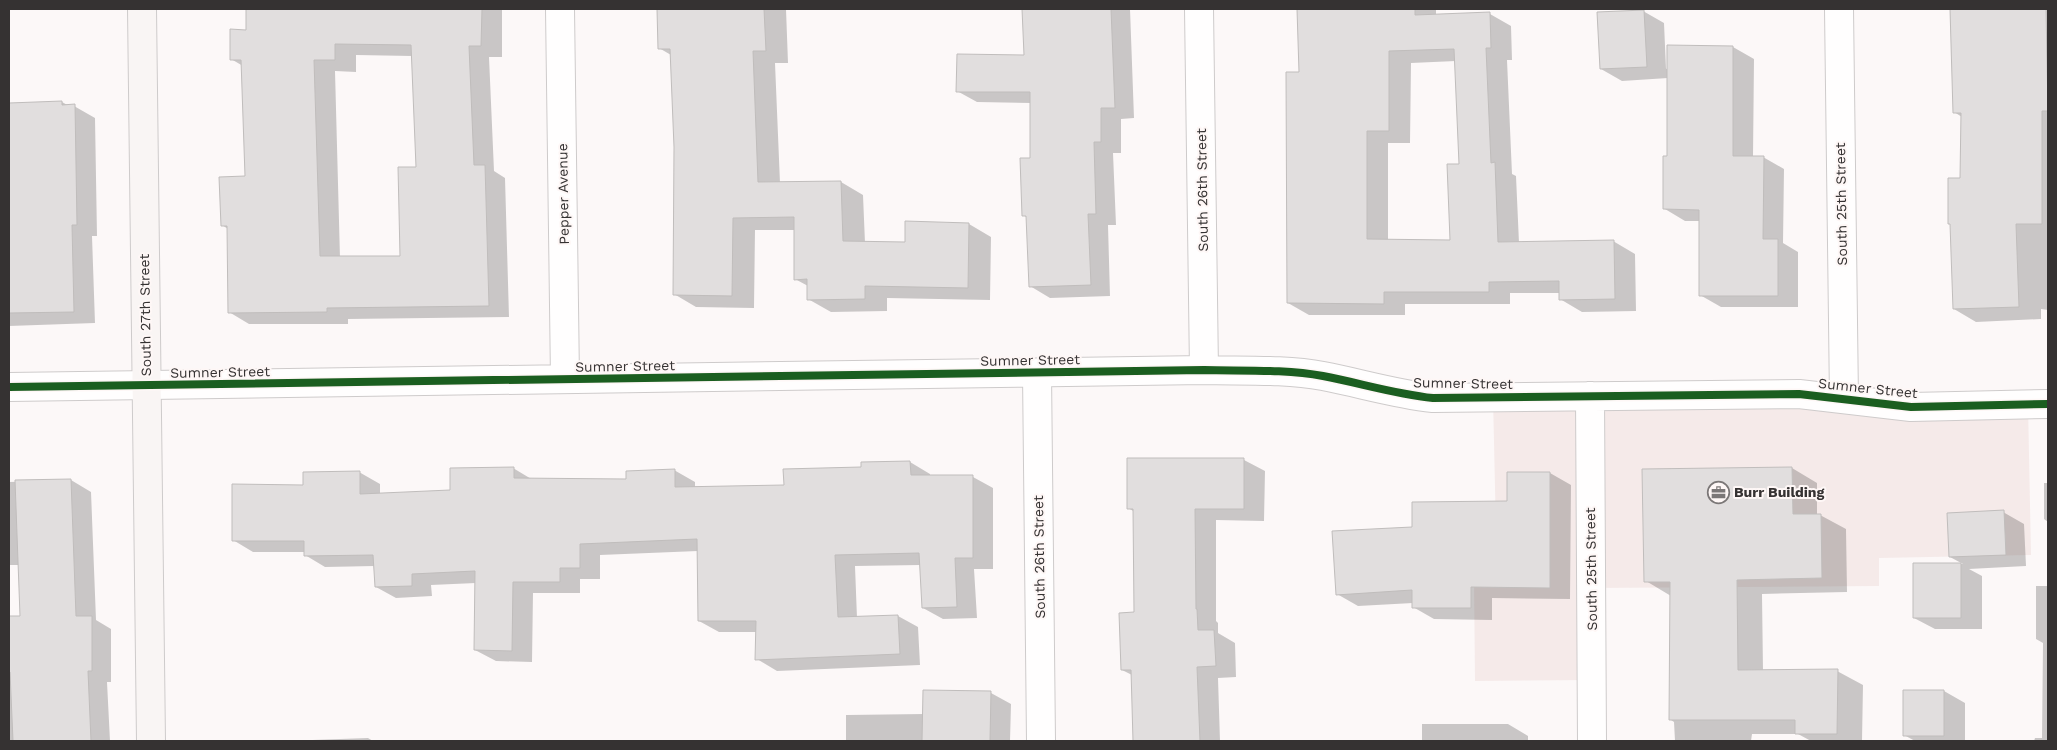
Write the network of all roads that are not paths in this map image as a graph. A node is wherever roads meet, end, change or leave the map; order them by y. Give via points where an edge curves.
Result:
1 (142, 9) edge
2 (560, 9) edge
3 (1199, 9) edge
4 (1839, 9) edge
5 (1204, 370) junction
6 (1037, 372) junction
7 (565, 380) junction
8 (146, 386) junction
9 (9, 387) edge
10 (1590, 396) junction
11 (1844, 399) junction
12 (2048, 404) edge
13 (151, 741) edge
14 (1041, 741) edge
15 (1592, 741) edge

1 - 8 main road, South 27th Street
2 - 7 street, Pepper Avenue
3 - 5 street, South 26th Street
4 - 11 street, South 25th Street
5 - 6 street, Sumner Street
5 - 10 street, Sumner Street via 1298,372 1433,398
6 - 7 street, Sumner Street
6 - 14 street, South 26th Street
7 - 8 street, Sumner Street
8 - 9 street, Sumner Street
8 - 13 main road, South 27th Street
10 - 11 street, Sumner Street via 1800,394
10 - 15 street, South 25th Street
11 - 12 street, Sumner Street via 1911,406

